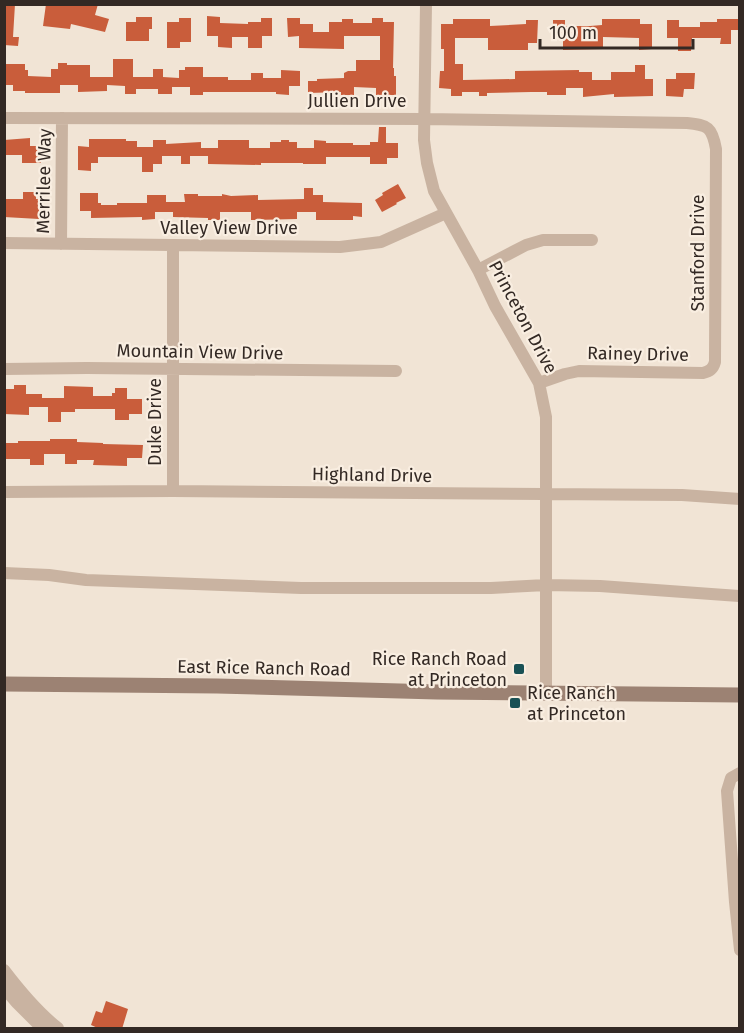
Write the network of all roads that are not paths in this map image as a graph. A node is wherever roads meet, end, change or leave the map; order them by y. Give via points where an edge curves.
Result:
1 (426, 4) edge
2 (4, 118) edge
3 (62, 118) junction
4 (425, 119) junction
5 (709, 128) joint
6 (446, 213) junction
7 (592, 240) dead end
8 (4, 243) edge
9 (61, 244) junction
10 (173, 245) junction
11 (478, 270) junction
12 (4, 369) edge
13 (174, 370) junction
14 (396, 371) dead end
15 (703, 374) joint
16 (539, 383) junction
17 (173, 491) junction
18 (4, 492) edge
19 (546, 494) junction
20 (740, 499) edge
21 (4, 573) edge
22 (546, 585) junction
23 (739, 596) edge
24 (4, 677) edge
25 (4, 684) edge
26 (740, 684) edge
27 (546, 688) junction
28 (740, 694) edge
29 (740, 773) edge
30 (740, 950) edge
31 (4, 970) edge
32 (4, 988) edge
33 (42, 1029) edge
34 (58, 1029) edge

1 - 4 street, Princeton Drive
2 - 3 street, Jullien Drive
3 - 4 street, Jullien Drive
3 - 9 street, Merrilee Way
4 - 5 street, Jullien Drive via 687,123
4 - 6 street, Princeton Drive via 427,163 434,191
5 - 15 street, Stanford Drive via 716,149 715,362
6 - 10 street, Valley View Drive via 381,242 360,245
6 - 11 street, Princeton Drive
7 - 11 street via 543,240
8 - 9 street, Valley View Drive
9 - 10 street, Valley View Drive
10 - 13 street, Duke Drive
11 - 16 street, Princeton Drive
12 - 13 street, Mountain View Drive
13 - 14 street, Mountain View Drive
13 - 17 street, Duke Drive
15 - 16 street, Rainey Drive via 579,371
16 - 19 street, Princeton Drive via 546,417
17 - 18 street, Highland Drive
17 - 19 street, Highland Drive
19 - 20 street, Highland Drive
19 - 22 street, Princeton Drive
21 - 22 street via 301,588
22 - 23 street
22 - 27 street, Princeton Drive
24 - 27 main road, East Rice Ranch Road
25 - 27 main road, East Rice Ranch Road via 436,692
26 - 27 main road, East Rice Ranch Road
27 - 28 main road, East Rice Ranch Road
29 - 30 street via 731,778 727,791
31 - 34 street
32 - 33 street

